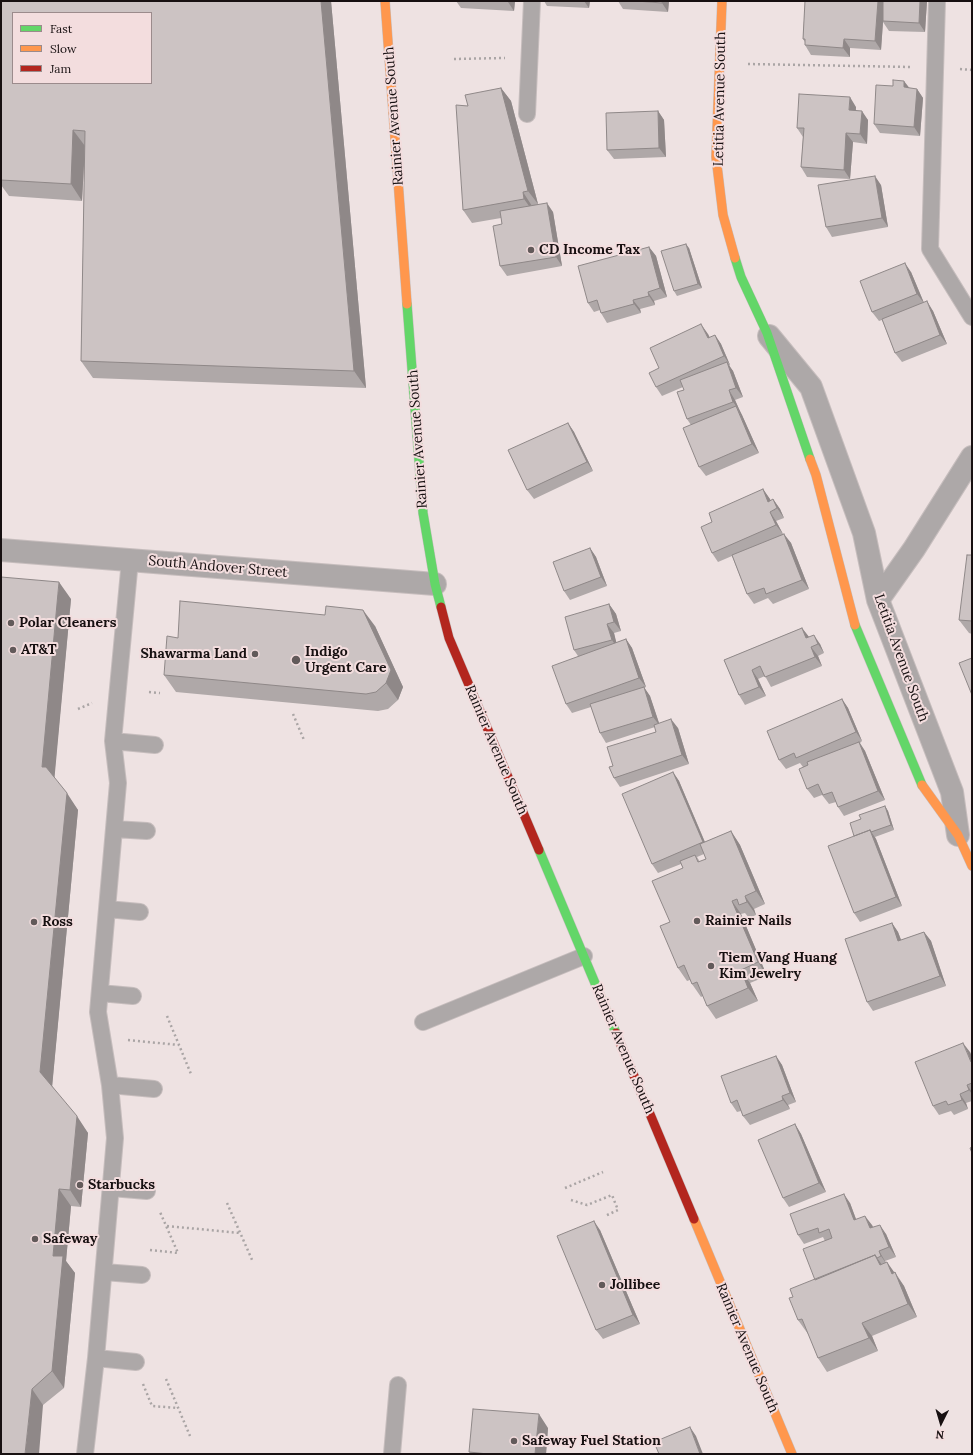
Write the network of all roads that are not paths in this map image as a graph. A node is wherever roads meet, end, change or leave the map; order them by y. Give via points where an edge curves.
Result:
1 (385, 1) edge
2 (532, 1) edge
3 (722, 1) edge
4 (938, 1) edge
5 (527, 114) dead end
6 (972, 317) edge
7 (767, 333) junction
8 (972, 457) edge
9 (1, 550) edge
10 (130, 560) junction
11 (435, 584) junction
12 (878, 600) junction
13 (112, 741) junction
14 (155, 745) dead end
15 (114, 829) junction
16 (147, 831) dead end
17 (958, 835) junction
18 (972, 866) edge
19 (107, 909) junction
20 (140, 912) dead end
21 (584, 956) junction
22 (100, 994) junction
23 (132, 996) dead end
24 (423, 1022) dead end
25 (110, 1085) junction
26 (154, 1089) dead end
27 (111, 1188) junction
28 (147, 1191) dead end
29 (104, 1272) junction
30 (142, 1275) dead end
31 (96, 1358) junction
32 (136, 1362) dead end
33 (398, 1385) dead end
34 (85, 1454) edge
35 (392, 1454) edge
36 (792, 1454) edge

1 - 11 main road, Rainier Avenue South via 423,513
2 - 5 lane
3 - 7 main road, Letitia Avenue South via 716,157 723,215 741,277
4 - 6 lane via 930,249
7 - 12 street, Letitia Avenue South via 811,387 864,533
7 - 17 main road, Letitia Avenue South via 816,475 855,625 922,786
8 - 12 street
9 - 10 street, South Andover Street
10 - 11 street, South Andover Street
10 - 13 lane
11 - 21 main road, Rainier Avenue South via 449,638
12 - 17 street, Letitia Avenue South via 952,792
13 - 14 lane
13 - 15 lane via 118,783
15 - 16 lane
15 - 19 lane
17 - 18 main road, Letitia Avenue South
19 - 20 lane
19 - 22 lane
21 - 24 lane
21 - 36 main road, Rainier Avenue South
22 - 23 lane
22 - 25 lane via 98,1012
25 - 26 lane
25 - 27 lane via 115,1138
27 - 28 lane
27 - 29 lane
29 - 30 lane
29 - 31 lane
31 - 32 lane
31 - 34 lane
33 - 35 lane

